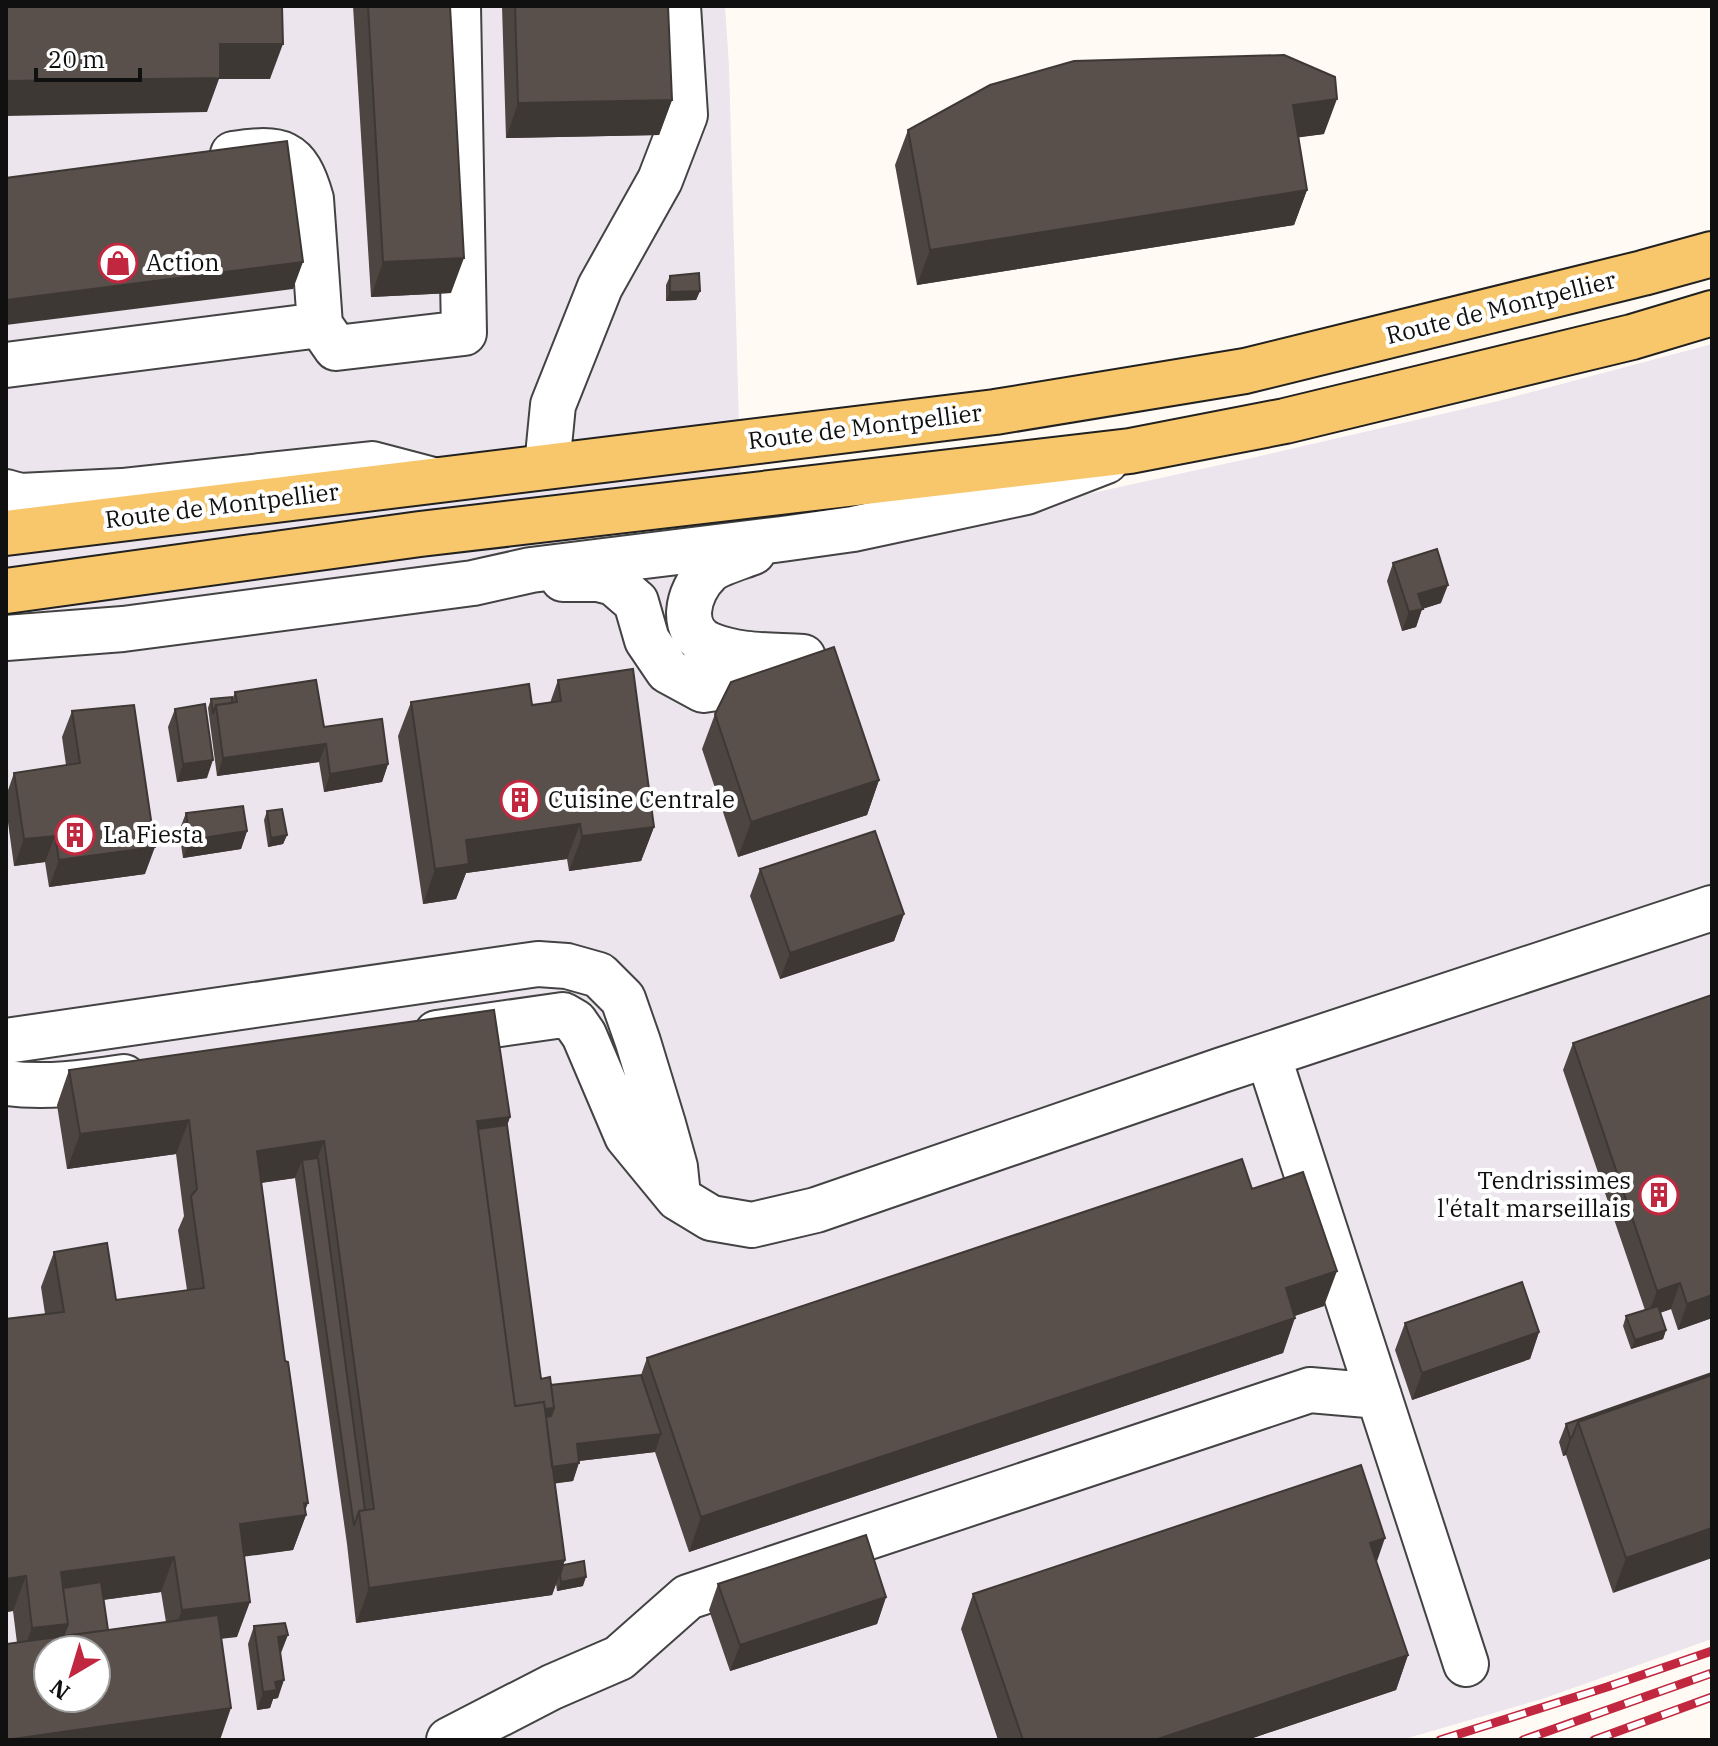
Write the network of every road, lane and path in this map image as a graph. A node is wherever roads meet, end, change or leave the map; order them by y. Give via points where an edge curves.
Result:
1 (458, 6) edge
2 (678, 6) edge
3 (192, 160) edge
4 (1712, 254) edge
5 (1712, 313) edge
6 (320, 325) junction
7 (6, 365) edge
8 (1130, 451) junction
9 (547, 466) junction
10 (433, 480) junction
11 (6, 492) edge
12 (6, 533) edge
13 (782, 539) junction
14 (473, 583) junction
15 (6, 591) edge
16 (6, 638) edge
17 (1712, 908) edge
18 (405, 1038) edge
19 (8, 1040) edge
20 (1268, 1055) junction
21 (167, 1071) edge
22 (11, 1084) edge
23 (678, 1198) junction
24 (1379, 1396) junction
25 (1466, 1664) dead end
26 (449, 1740) edge

1 - 6 street via 464,333 336,348
2 - 9 street via 685,115 660,180 600,287 553,405
3 - 6 street via 276,150 297,166 311,199
4 - 9 main road, Route de Montpellier via 1245,371 995,412
5 - 8 main road via 1285,421
6 - 7 street
8 - 13 street via 1026,492
8 - 15 main road via 435,532
9 - 10 main road, Route de Montpellier
10 - 11 street via 372,464 122,491 20,496
10 - 12 main road, Route de Montpellier
13 - 14 street via 531,570
13 - 14 street via 709,570 694,590 688,611 693,631 706,643 734,653 829,658 769,680 703,690 668,671 647,640 636,602 614,583 576,578
14 - 16 street via 123,629
17 - 20 street
18 - 23 street via 563,1015 575,1022 627,1136
19 - 22 street
19 - 23 street via 538,964 567,966 599,975 623,999 675,1167
20 - 23 street via 816,1210 752,1225 711,1218
20 - 24 street
21 - 22 street via 88,1082
24 - 25 street
24 - 26 street via 1310,1390 688,1597 619,1658

